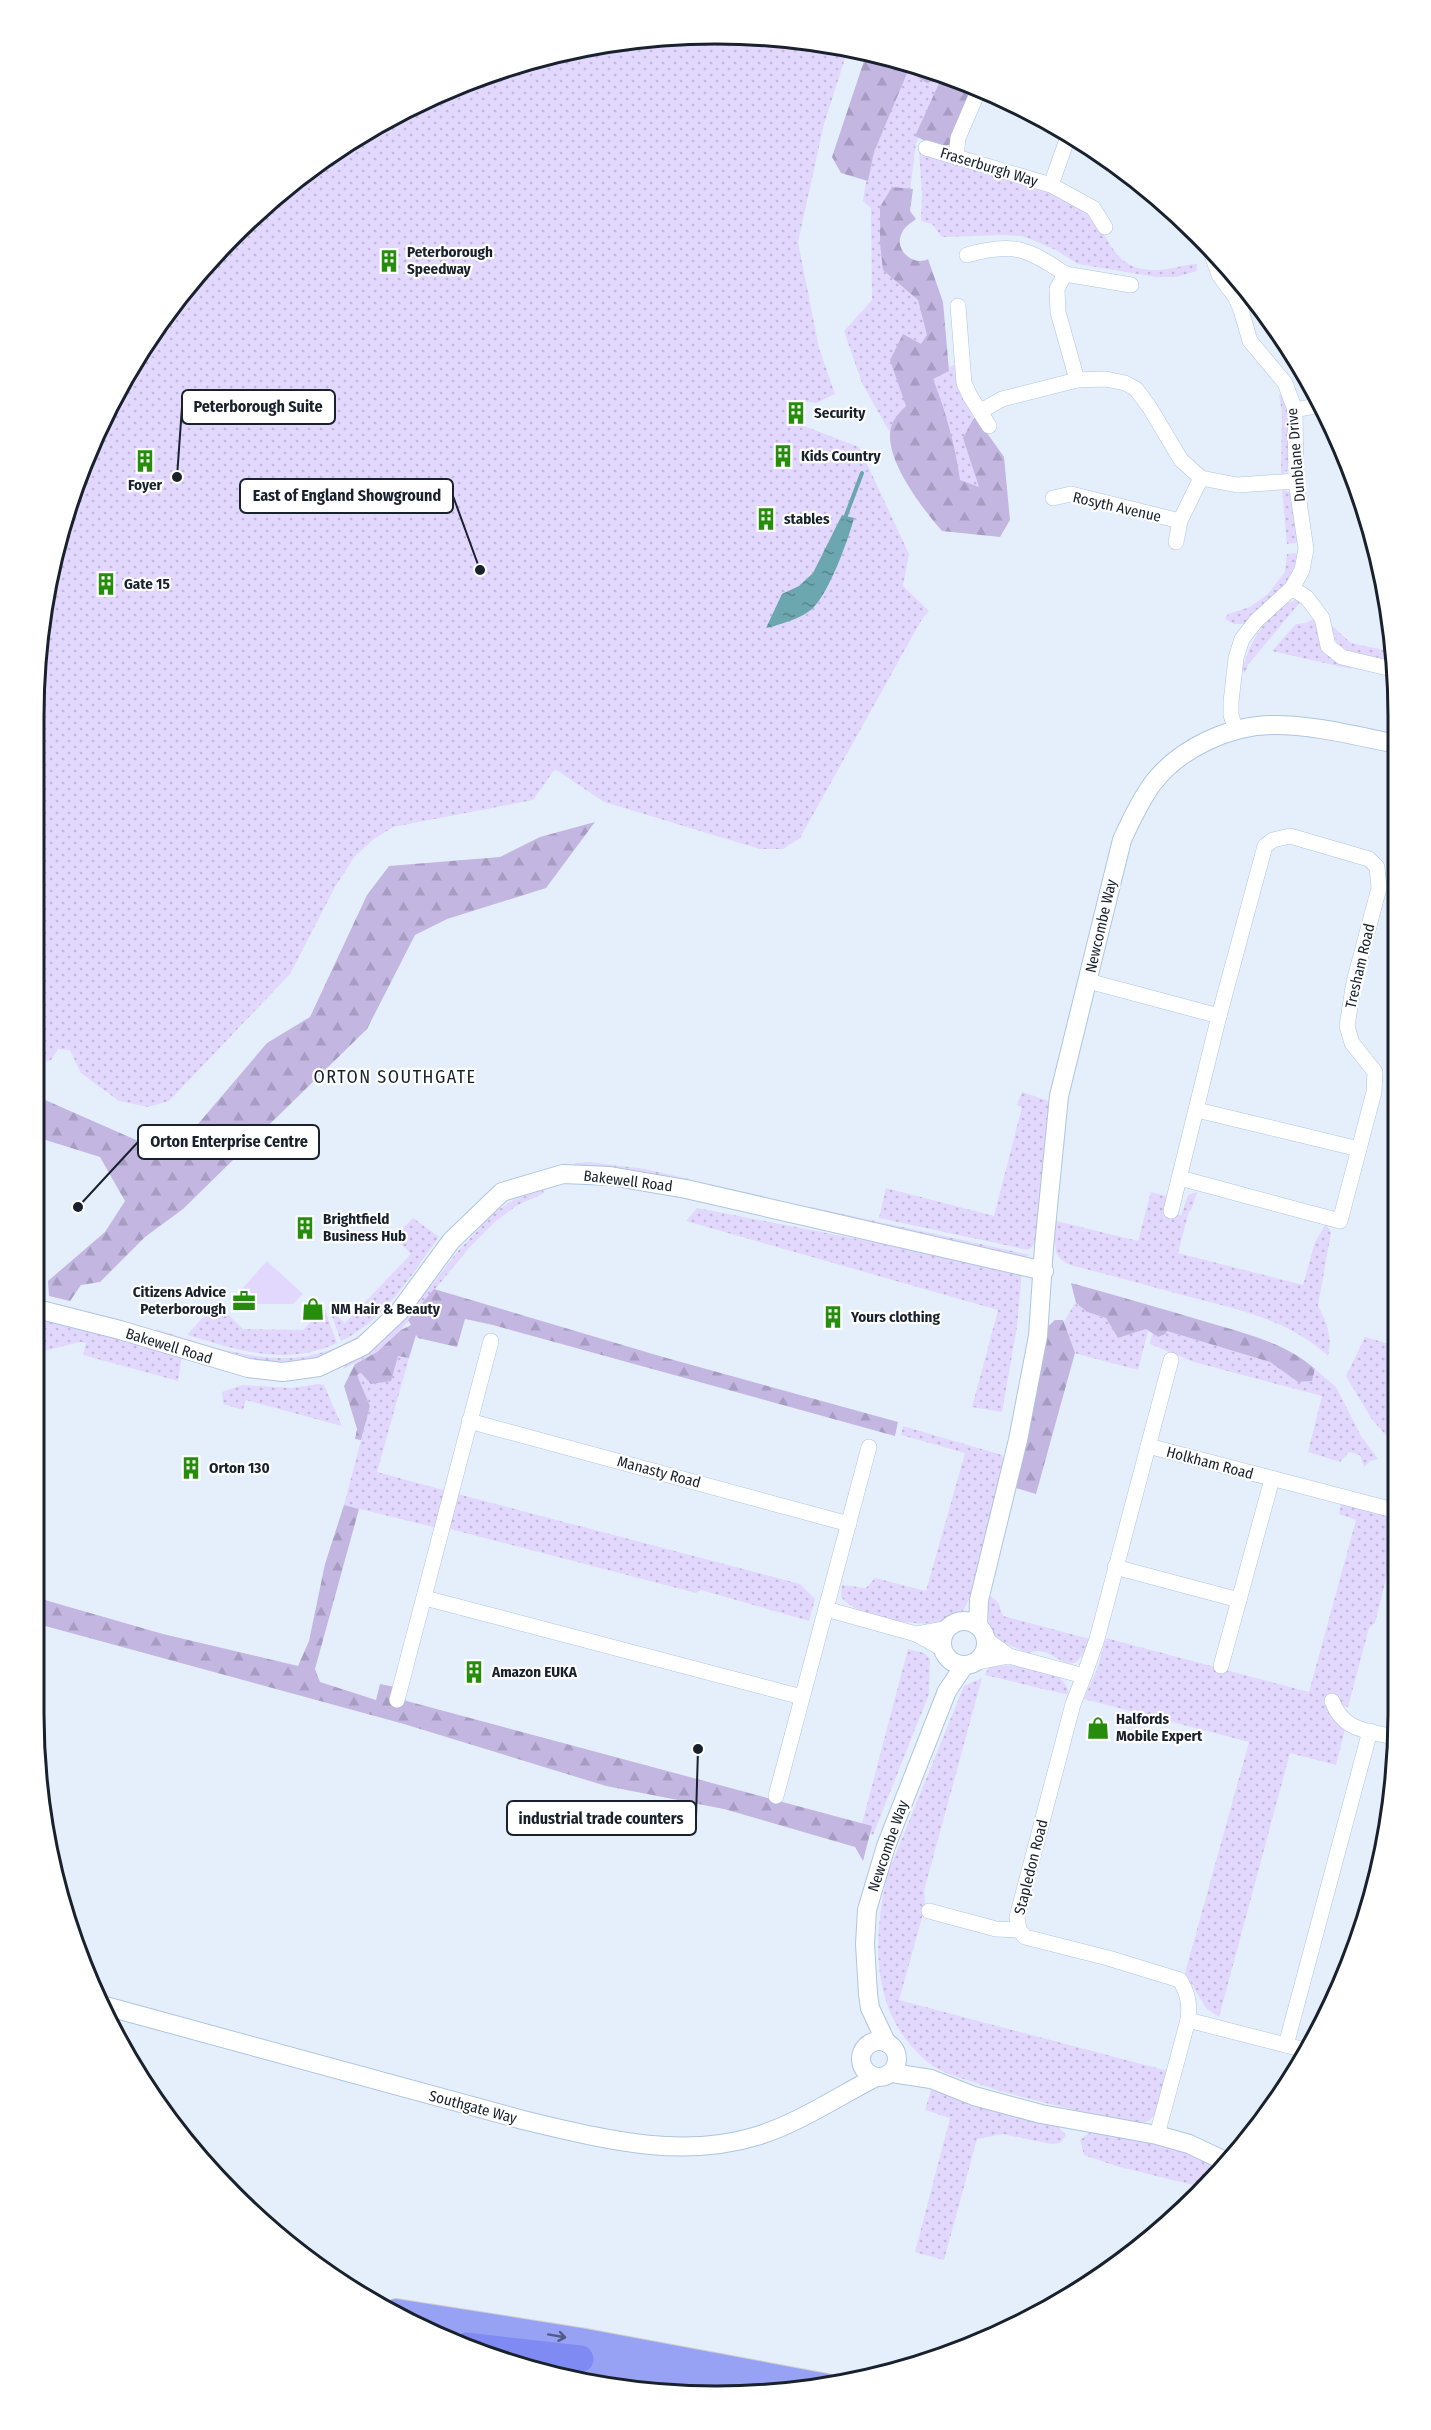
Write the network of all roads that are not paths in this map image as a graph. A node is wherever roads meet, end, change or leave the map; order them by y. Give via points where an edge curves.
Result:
1 (976, 96) edge
2 (1066, 143) edge
3 (927, 148) dead end
4 (956, 157) junction
5 (1051, 186) junction
6 (1102, 215) dead end
7 (967, 255) dead end
8 (1216, 267) edge
9 (1065, 274) junction
10 (1131, 285) dead end
11 (958, 306) dead end
12 (1077, 380) junction
13 (1312, 407) edge
14 (1295, 410) junction
15 (981, 411) junction
16 (989, 426) dead end
17 (1201, 478) junction
18 (1296, 481) junction
19 (1053, 498) dead end
20 (1180, 521) junction
21 (1176, 542) dead end
22 (1292, 588) junction
23 (1386, 667) edge
24 (1236, 730) junction
25 (1388, 742) edge
26 (1088, 981) junction
27 (1219, 1016) junction
28 (1197, 1110) junction
29 (1359, 1149) junction
30 (1180, 1178) junction
31 (1171, 1211) dead end
32 (1044, 1271) junction
33 (44, 1311) edge
34 (491, 1341) dead end
35 (1171, 1360) dead end
36 (469, 1421) junction
37 (1148, 1446) junction
38 (869, 1447) dead end
39 (1272, 1479) junction
40 (1388, 1509) edge
41 (849, 1524) junction
42 (1115, 1567) junction
43 (425, 1598) junction
44 (1239, 1600) junction
45 (826, 1610) junction
46 (969, 1628) junction
47 (916, 1634) junction
48 (1009, 1656) junction
49 (958, 1659) junction
50 (1221, 1666) dead end
51 (1084, 1676) junction
52 (802, 1697) junction
53 (397, 1700) dead end
54 (1332, 1701) dead end
55 (1370, 1731) junction
56 (1387, 1736) edge
57 (776, 1796) dead end
58 (929, 1911) dead end
59 (1019, 1930) junction
60 (111, 2008) edge
61 (870, 2008) junction
62 (1188, 2020) junction
63 (1286, 2045) junction
64 (891, 2048) junction
65 (1298, 2048) edge
66 (863, 2055) junction
67 (884, 2075) junction
68 (931, 2079) junction
69 (844, 2093) junction
70 (1157, 2135) junction
71 (1220, 2159) edge
72 (411, 2313) edge
73 (459, 2336) edge
74 (495, 2349) edge
75 (580, 2359) junction
76 (801, 2381) edge
77 (721, 2386) edge

1 - 4 street via 958,138
2 - 5 street, Fraserburgh Way
3 - 4 street, Fraserburgh Way
4 - 5 street, Fraserburgh Way
5 - 6 street, Fraserburgh Way
7 - 9 street via 992,248 1021,249
8 - 14 street, Dunblane Drive via 1236,298 1250,341 1285,383
9 - 10 street
9 - 12 street via 1058,289 1058,312
11 - 15 street via 964,383
12 - 15 street via 1002,399
12 - 17 street via 1106,379 1136,389 1181,460
13 - 14 street
14 - 18 street, Dunblane Drive
15 - 16 street
17 - 18 street via 1237,485
17 - 20 street, Rosyth Avenue
18 - 22 street, Dunblane Drive via 1306,549 1302,570
19 - 20 street, Rosyth Avenue via 1071,494
20 - 21 street, Rosyth Avenue
22 - 23 street via 1307,598 1322,618 1328,646 1342,657
22 - 24 street, Dunblane Drive via 1242,639 1231,702
24 - 25 street, Newcombe Way via 1272,725 1313,728
24 - 26 street, Newcombe Way via 1178,758 1154,782 1133,814 1122,840
26 - 27 street
26 - 32 street, Newcombe Way via 1059,1096
27 - 28 street, Tresham Road
27 - 29 street, Tresham Road via 1266,846 1290,836 1368,859 1377,867 1379,888 1354,982 1347,1026 1352,1043 1375,1072 1374,1092
28 - 29 street
28 - 30 street, Tresham Road
29 - 30 street, Tresham Road via 1340,1221
30 - 31 street, Tresham Road
32 - 33 street, Bakewell Road via 686,1189 610,1176 563,1174 502,1192 451,1241 399,1312 363,1346 319,1367 283,1372 248,1368
32 - 46 street, Newcombe Way via 1038,1336 1018,1440
34 - 36 street
35 - 37 street, Holkham Road
36 - 41 street, Manasty Road
36 - 43 street
37 - 39 street, Holkham Road
37 - 42 street, Holkham Road
38 - 41 street
39 - 40 street, Holkham Road
39 - 44 street, Holkham Road
41 - 45 street
42 - 44 street
42 - 51 street, Holkham Road
43 - 52 street
43 - 53 street
44 - 50 street, Holkham Road
45 - 47 street
45 - 52 street
46 - 47 street
46 - 48 street
46 - 49 street via 942,1641
46 - 49 street via 984,1654
47 - 49 street
48 - 49 street
48 - 51 street
49 - 61 street, Newcombe Way via 887,1845 867,1910 865,1944
51 - 59 street, Stapledon Road via 1072,1704 1017,1917
52 - 57 street
54 - 55 street via 1346,1724
55 - 56 street
55 - 63 street
58 - 59 street via 996,1929
59 - 62 street, Stapledon Road via 1025,1936 1180,1980 1190,2007
60 - 69 street, Southgate Way via 523,2120 665,2148 715,2147 758,2136
61 - 64 street, Newcombe Way
61 - 66 street, Newcombe Way
62 - 63 street
62 - 70 street, Stapledon Road
63 - 65 street
64 - 66 street via 874,2041
64 - 67 street via 897,2064
64 - 68 street, Newcombe Way
66 - 67 street via 866,2072
66 - 69 street, Southgate Way
67 - 68 street, Newcombe Way
67 - 69 street, Southgate Way
68 - 70 street, Newcombe Way via 974,2096 1041,2114
70 - 71 street, Newcombe Way
72 -> 76 highway
73 - 75 highway
74 - 75 highway
75 - 77 highway

